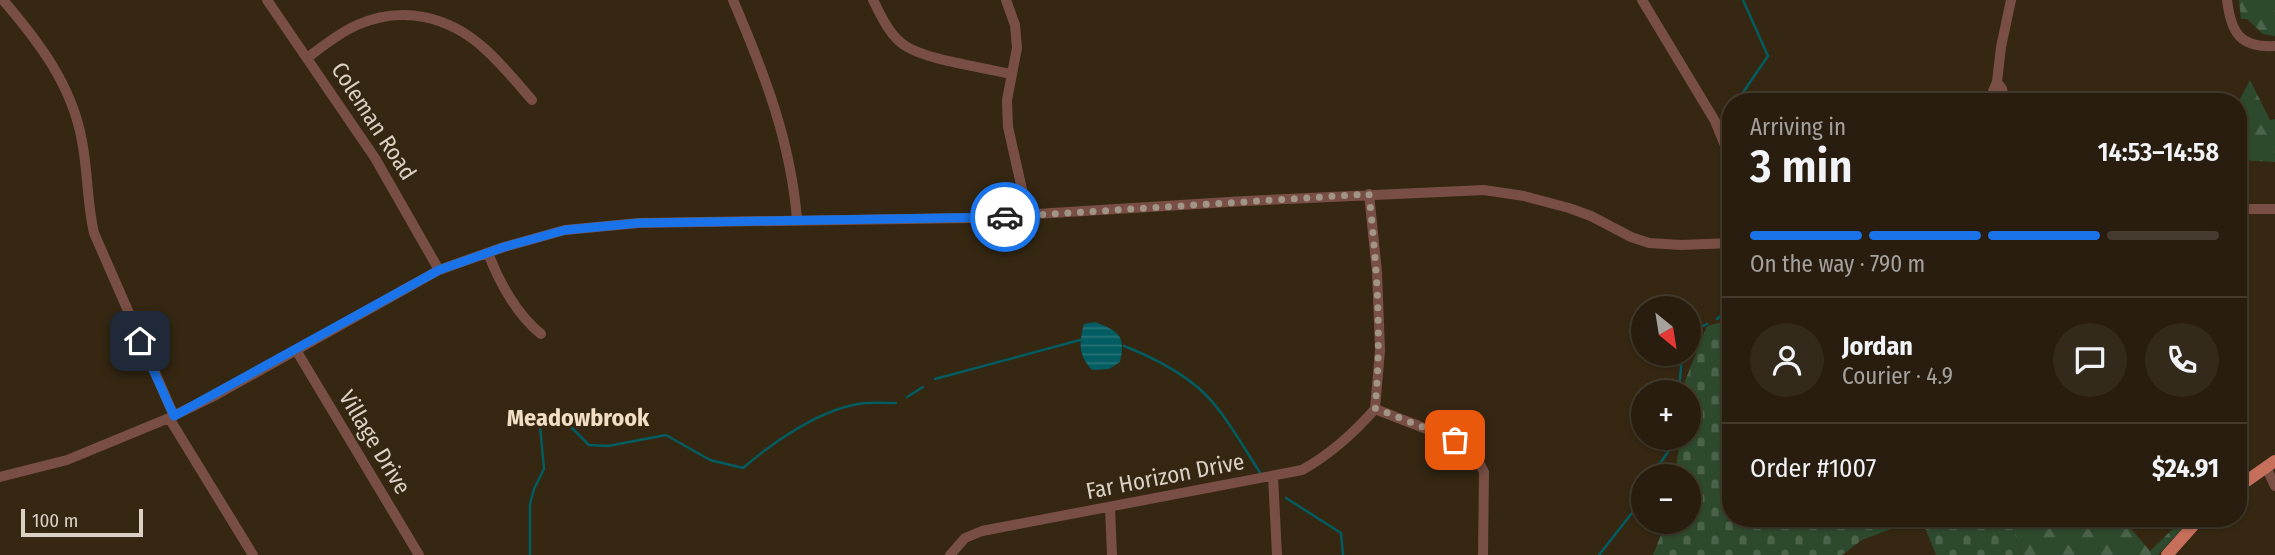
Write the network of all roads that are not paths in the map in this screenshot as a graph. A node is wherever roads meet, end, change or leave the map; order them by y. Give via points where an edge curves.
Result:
1 (3, 0) edge
2 (267, 0) edge
3 (733, 0) edge
4 (873, 0) edge
5 (1006, 0) edge
6 (1642, 0) edge
7 (2011, 0) edge
8 (2228, 0) edge
9 (2275, 46) edge
10 (307, 58) junction
11 (1010, 74) junction
12 (1997, 82) junction
13 (1993, 93) edge
14 (2003, 93) edge
15 (532, 100) dead end
16 (1722, 138) edge
17 (1369, 194) junction
18 (2247, 209) edge
19 (2275, 209) edge
20 (1028, 216) junction
21 (797, 220) junction
22 (1722, 243) edge
23 (488, 253) junction
24 (439, 270) junction
25 (541, 334) dead end
26 (296, 350) junction
27 (1375, 408) junction
28 (172, 417) junction
29 (2271, 464) edge
30 (1273, 476) junction
31 (0, 477) edge
32 (2247, 481) edge
33 (2275, 486) edge
34 (1110, 508) junction
35 (2192, 527) edge
36 (253, 555) edge
37 (419, 555) edge
38 (950, 555) edge
39 (1112, 555) edge
40 (1278, 555) edge
41 (1483, 555) edge
42 (2167, 555) edge

1 - 28 street via 51,61 71,101 83,146 94,233
2 - 10 street, Coleman Road
3 - 21 street via 771,92 792,170
4 - 11 street via 904,46
5 - 11 street via 1017,48
6 - 16 street
7 - 12 street
8 - 9 street via 2230,18 2241,38 2254,46
10 - 15 street via 340,34 376,18 424,16 449,23 485,48
10 - 24 street, Coleman Road via 390,183
11 - 20 street via 1008,127
12 - 13 street
12 - 14 street
17 - 20 street
17 - 22 street via 1495,190 1569,208 1649,243
17 - 27 street via 1380,350
18 - 19 street
20 - 21 street
21 - 23 street via 581,227
23 - 24 street
23 - 25 street via 526,322
24 - 26 street
26 - 28 street
26 - 37 street, Village Drive
27 - 30 street, Far Horizon Drive via 1325,457 1302,470
27 - 41 street via 1455,440 1473,452 1484,472
28 - 31 street via 67,460
28 - 36 street
29 - 32 main road
29 - 33 street
30 - 34 street, Far Horizon Drive
30 - 40 street
34 - 38 street, Far Horizon Drive via 982,531 965,538
34 - 39 street
35 - 42 main road

